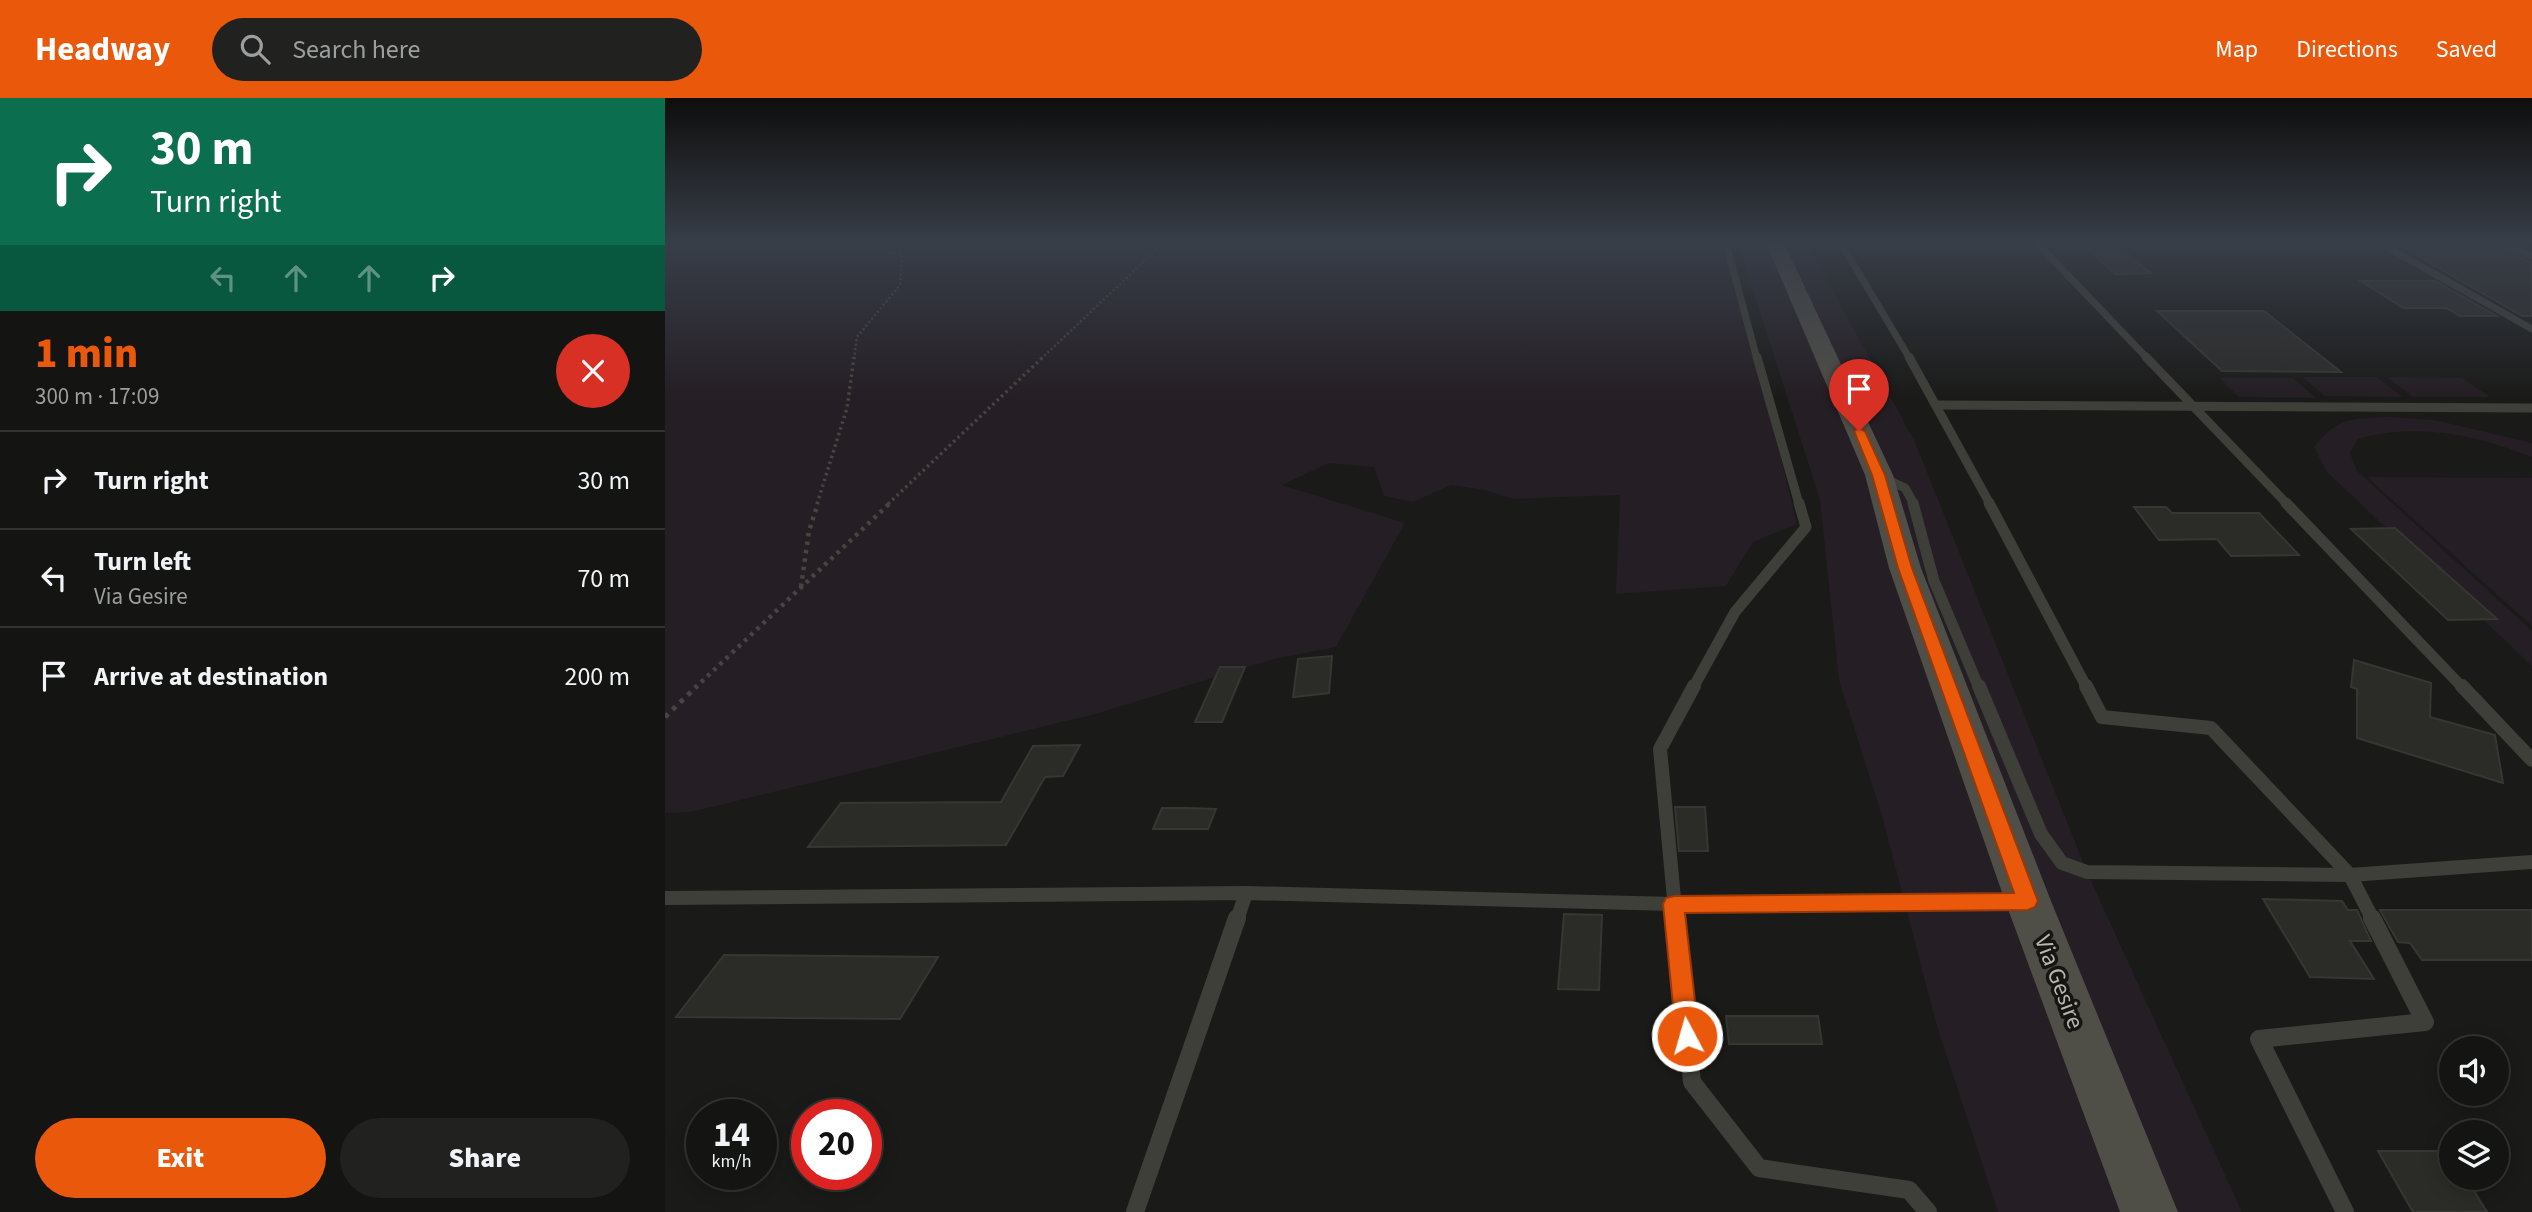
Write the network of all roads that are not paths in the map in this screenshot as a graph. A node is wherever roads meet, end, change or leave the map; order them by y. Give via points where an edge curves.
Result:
1 (1741, 295) edge
2 (1798, 295) edge
3 (1873, 295) edge
4 (2087, 295) edge
5 (2472, 295) edge
6 (2532, 329) edge
7 (1938, 405) junction
8 (2195, 406) junction
9 (2518, 408) junction
10 (2532, 408) edge
11 (2532, 417) edge
12 (1879, 475) junction
13 (2532, 760) edge
14 (2532, 862) edge
15 (2350, 875) junction
16 (1245, 893) junction
17 (665, 898) edge
18 (2028, 901) junction
19 (1674, 904) junction
20 (1135, 1212) edge
21 (1927, 1212) edge
22 (2149, 1212) edge
23 (2345, 1212) edge

1 - 19 lane via 1806,527 1735,611 1660,749
2 - 12 main road, Via Gesire
3 - 7 lane
4 - 8 lane
5 - 6 lane
7 - 8 lane
7 - 15 lane via 2102,717 2211,728
8 - 9 lane
8 - 13 lane
9 - 10 lane
9 - 11 lane
12 - 15 lane via 1905,488 1912,497 1934,581 2042,834 2062,863 2087,872
12 - 18 main road, Via Gesire via 1905,568
14 - 15 lane
15 - 23 lane via 2425,1022 2259,1039
16 - 17 lane
16 - 19 lane
16 - 20 lane
18 - 19 lane
18 - 22 main road, Via Gesire
19 - 21 lane via 1692,1082 1759,1168 1909,1190

